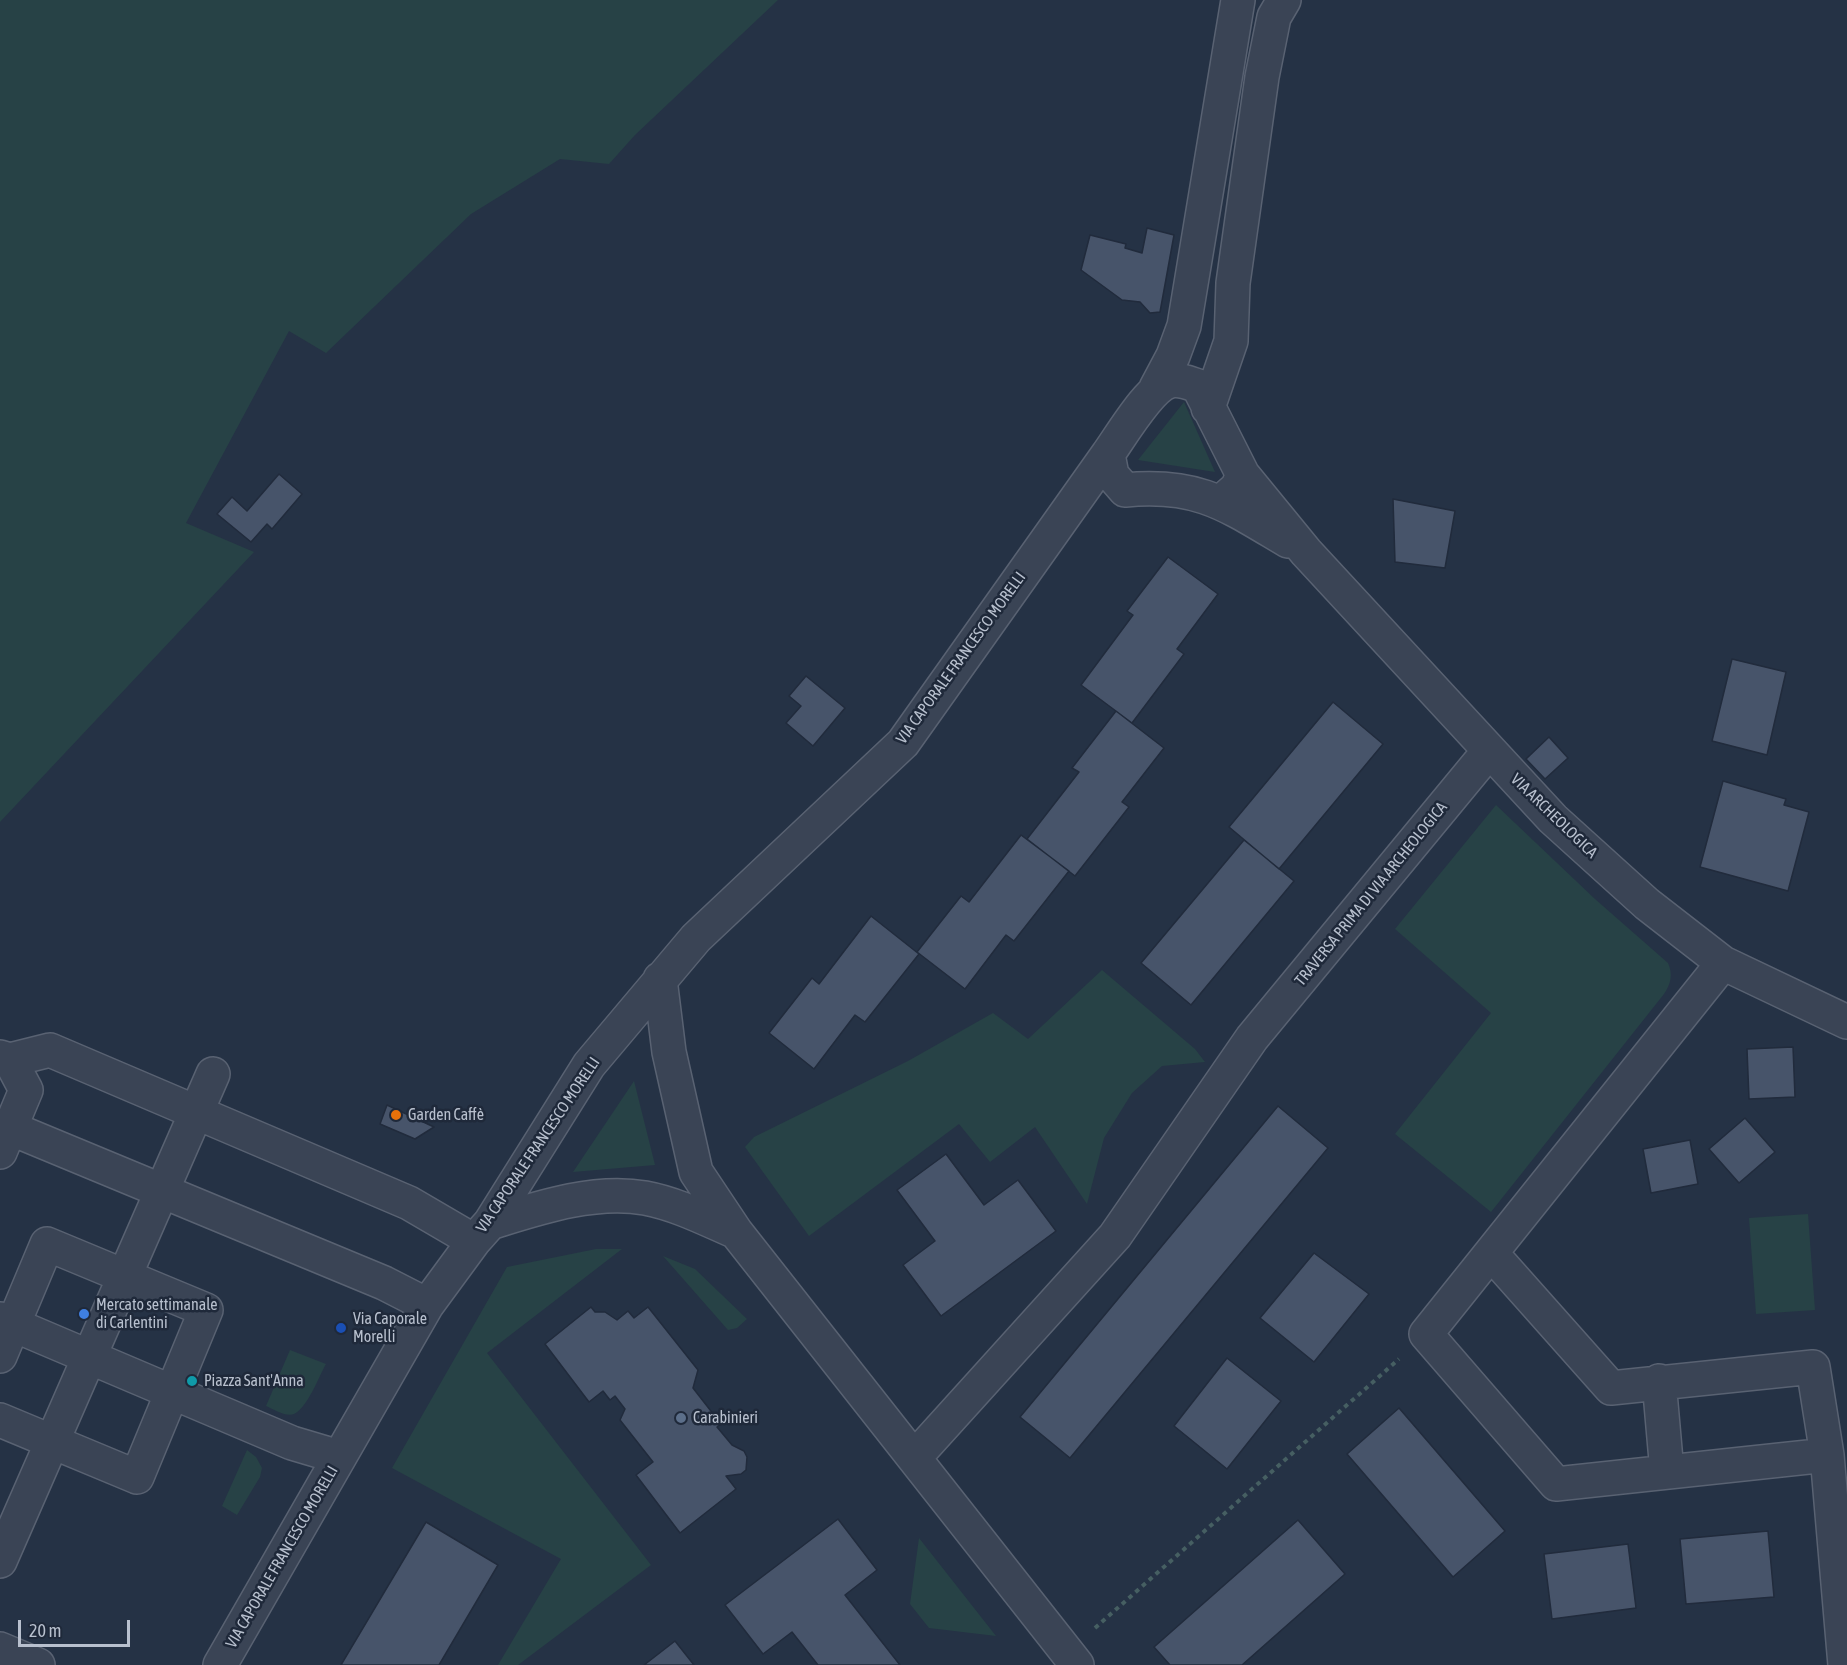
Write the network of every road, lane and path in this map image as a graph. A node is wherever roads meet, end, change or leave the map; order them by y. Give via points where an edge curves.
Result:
1 (1238, 0) edge
2 (1284, 0) edge
3 (1184, 326) junction
4 (1156, 388) junction
5 (1203, 397) junction
6 (1107, 454) junction
7 (1243, 475) junction
8 (1125, 490) junction
9 (1221, 502) junction
10 (1044, 542) junction
11 (1306, 552) junction
12 (1489, 751) junction
13 (1723, 963) junction
14 (660, 979) junction
15 (1847, 1022) edge
16 (5, 1059) edge
17 (213, 1074) dead end
18 (196, 1112) junction
19 (5, 1140) edge
20 (162, 1191) junction
21 (482, 1232) junction
22 (736, 1232) junction
23 (1491, 1253) junction
24 (124, 1276) junction
25 (427, 1305) junction
26 (7, 1322) edge
27 (1426, 1334) junction
28 (0, 1356) edge
29 (89, 1357) junction
30 (1659, 1381) junction
31 (172, 1392) junction
32 (0, 1420) edge
33 (53, 1441) junction
34 (339, 1457) junction
35 (915, 1457) junction
36 (1828, 1469) junction
37 (1667, 1472) junction
38 (0, 1561) edge
39 (0, 1649) edge
40 (1072, 1659) edge
41 (38, 1665) edge
42 (220, 1665) edge
43 (1845, 1665) edge

1 - 3 street
2 - 5 street via 1274,17 1262,77 1233,283 1231,341
3 - 4 street, VIA CAPORALE FRANCESCO MORELLI
3 - 5 street
4 - 5 street via 1180,381
4 - 6 street, VIA CAPORALE FRANCESCO MORELLI
5 - 7 street
6 - 8 street via 1112,475
6 - 10 street, VIA CAPORALE FRANCESCO MORELLI
7 - 9 street via 1237,488
7 - 11 street
8 - 9 street via 1193,492
8 - 10 street via 1089,509
9 - 11 street
10 - 14 street, VIA CAPORALE FRANCESCO MORELLI via 903,743 696,938
11 - 12 street, VIA ARCHEOLOGICA
12 - 13 street, VIA ARCHEOLOGICA via 1552,819 1647,904
12 - 35 street, TRAVERSA PRIMA DI VIA ARCHEOLOGICA via 1252,1038 1115,1236
13 - 15 street, VIA ARCHEOLOGICA
13 - 23 street
14 - 21 street, VIA CAPORALE FRANCESCO MORELLI via 589,1065
14 - 22 street via 669,1052 696,1172
16 - 18 street via 50,1050
16 - 19 street via 26,1090
17 - 18 street
18 - 20 street
18 - 21 street
19 - 20 street
20 - 24 street
20 - 25 street via 384,1283
21 - 22 street via 536,1208 594,1198 643,1198 682,1209
21 - 25 street, VIA CAPORALE FRANCESCO MORELLI
22 - 35 street
23 - 27 street
23 - 30 street via 1611,1388
24 - 26 street via 47,1244
24 - 29 street
24 - 31 street via 206,1310
25 - 34 street, VIA CAPORALE FRANCESCO MORELLI
26 - 28 street
26 - 29 street
27 - 37 street via 1556,1484
27 - 40 path
29 - 31 street
29 - 33 street
30 - 36 street via 1812,1366
30 - 37 street
31 - 33 street via 137,1477
31 - 34 street via 292,1443
32 - 33 street
33 - 38 street
34 - 42 street, VIA CAPORALE FRANCESCO MORELLI
35 - 40 street
36 - 37 street
36 - 43 street
39 - 41 street

